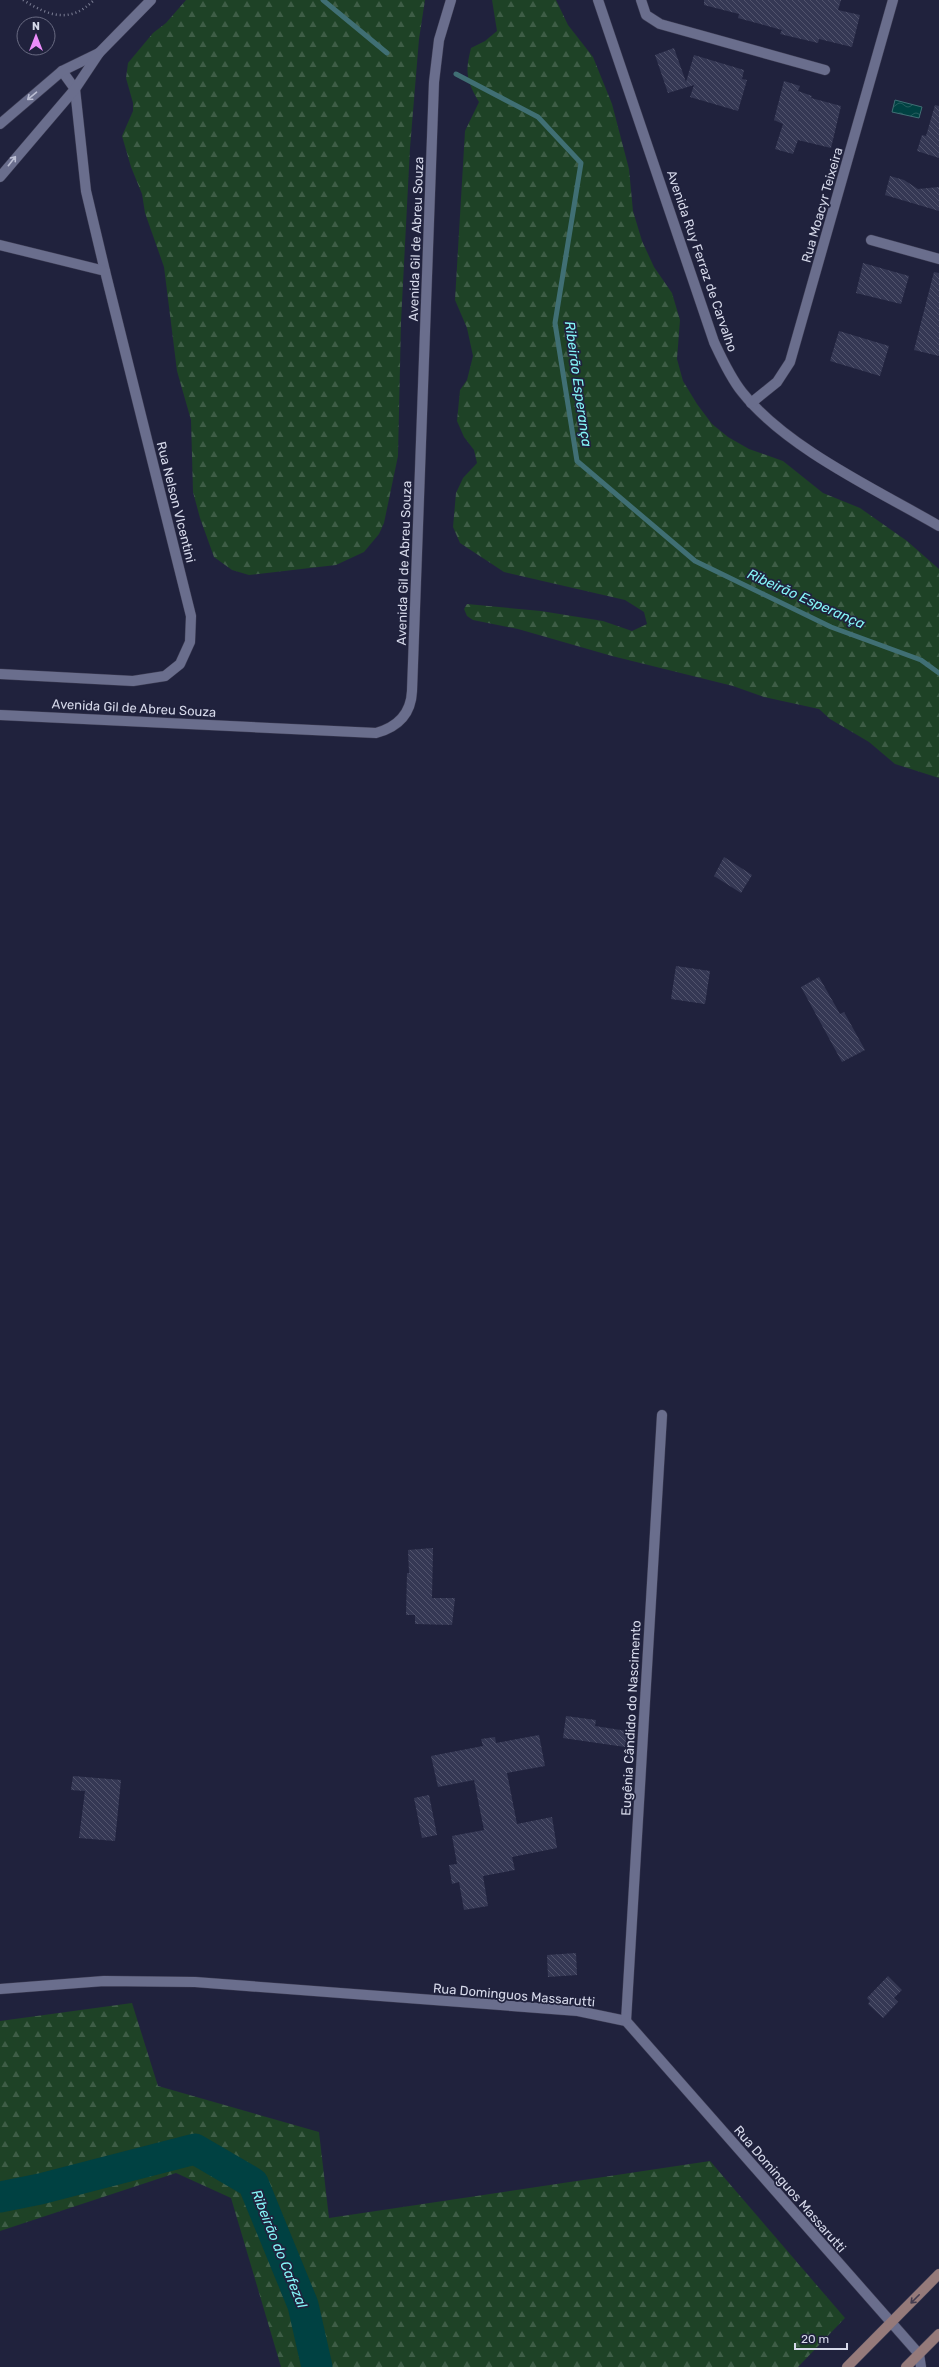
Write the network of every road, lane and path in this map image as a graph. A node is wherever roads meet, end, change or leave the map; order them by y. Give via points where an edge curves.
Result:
1 (22, 0) edge
2 (94, 0) edge
3 (151, 0) edge
4 (451, 0) edge
5 (598, 0) edge
6 (641, 0) edge
7 (893, 0) edge
8 (99, 53) junction
9 (825, 70) dead end
10 (62, 71) junction
11 (76, 89) junction
12 (0, 124) edge
13 (0, 177) edge
14 (871, 240) dead end
15 (0, 245) edge
16 (939, 259) edge
17 (105, 271) junction
18 (751, 403) junction
19 (939, 526) edge
20 (0, 674) edge
21 (0, 715) edge
22 (662, 1415) dead end
23 (0, 1990) edge
24 (626, 2022) junction
25 (939, 2274) edge
26 (890, 2323) junction
27 (939, 2334) edge
28 (918, 2354) junction
29 (847, 2367) edge
30 (906, 2367) edge
31 (922, 2367) edge

1 - 2 path via 40,10 57,15 73,15 84,10
3 - 8 street
4 - 21 street, Avenida Gil de Abreu Souza via 440,40 434,82 410,708 393,727 376,733
5 - 18 street, Avenida Ruy Ferraz de Carvalho via 714,342 733,380
6 - 9 street via 646,15 660,24
7 - 18 street, Rua Moacyr Teixeira via 790,362 777,382
8 - 10 street
8 - 11 street
10 - 11 street
10 -> 12 street
13 -> 11 street
11 - 17 street, Rua Nelson VIcentini via 86,191
14 - 16 street
15 - 17 street
17 - 20 street, Rua Nelson VIcentini via 191,616 190,642 180,664 165,676 157,678 133,681
18 - 19 street, Avenida Ruy Ferraz de Carvalho via 803,446
22 - 24 street, Eugênia Cândido do Nascimento
23 - 24 street, Rua Dominguos Massarutti via 104,1981 194,1982 578,2011
24 - 26 street, Rua Dominguos Massarutti
25 -> 26 main road
26 - 28 street, Rua Dominguos Massarutti
26 - 29 main road
27 - 28 main road
28 - 30 main road
28 - 31 street

